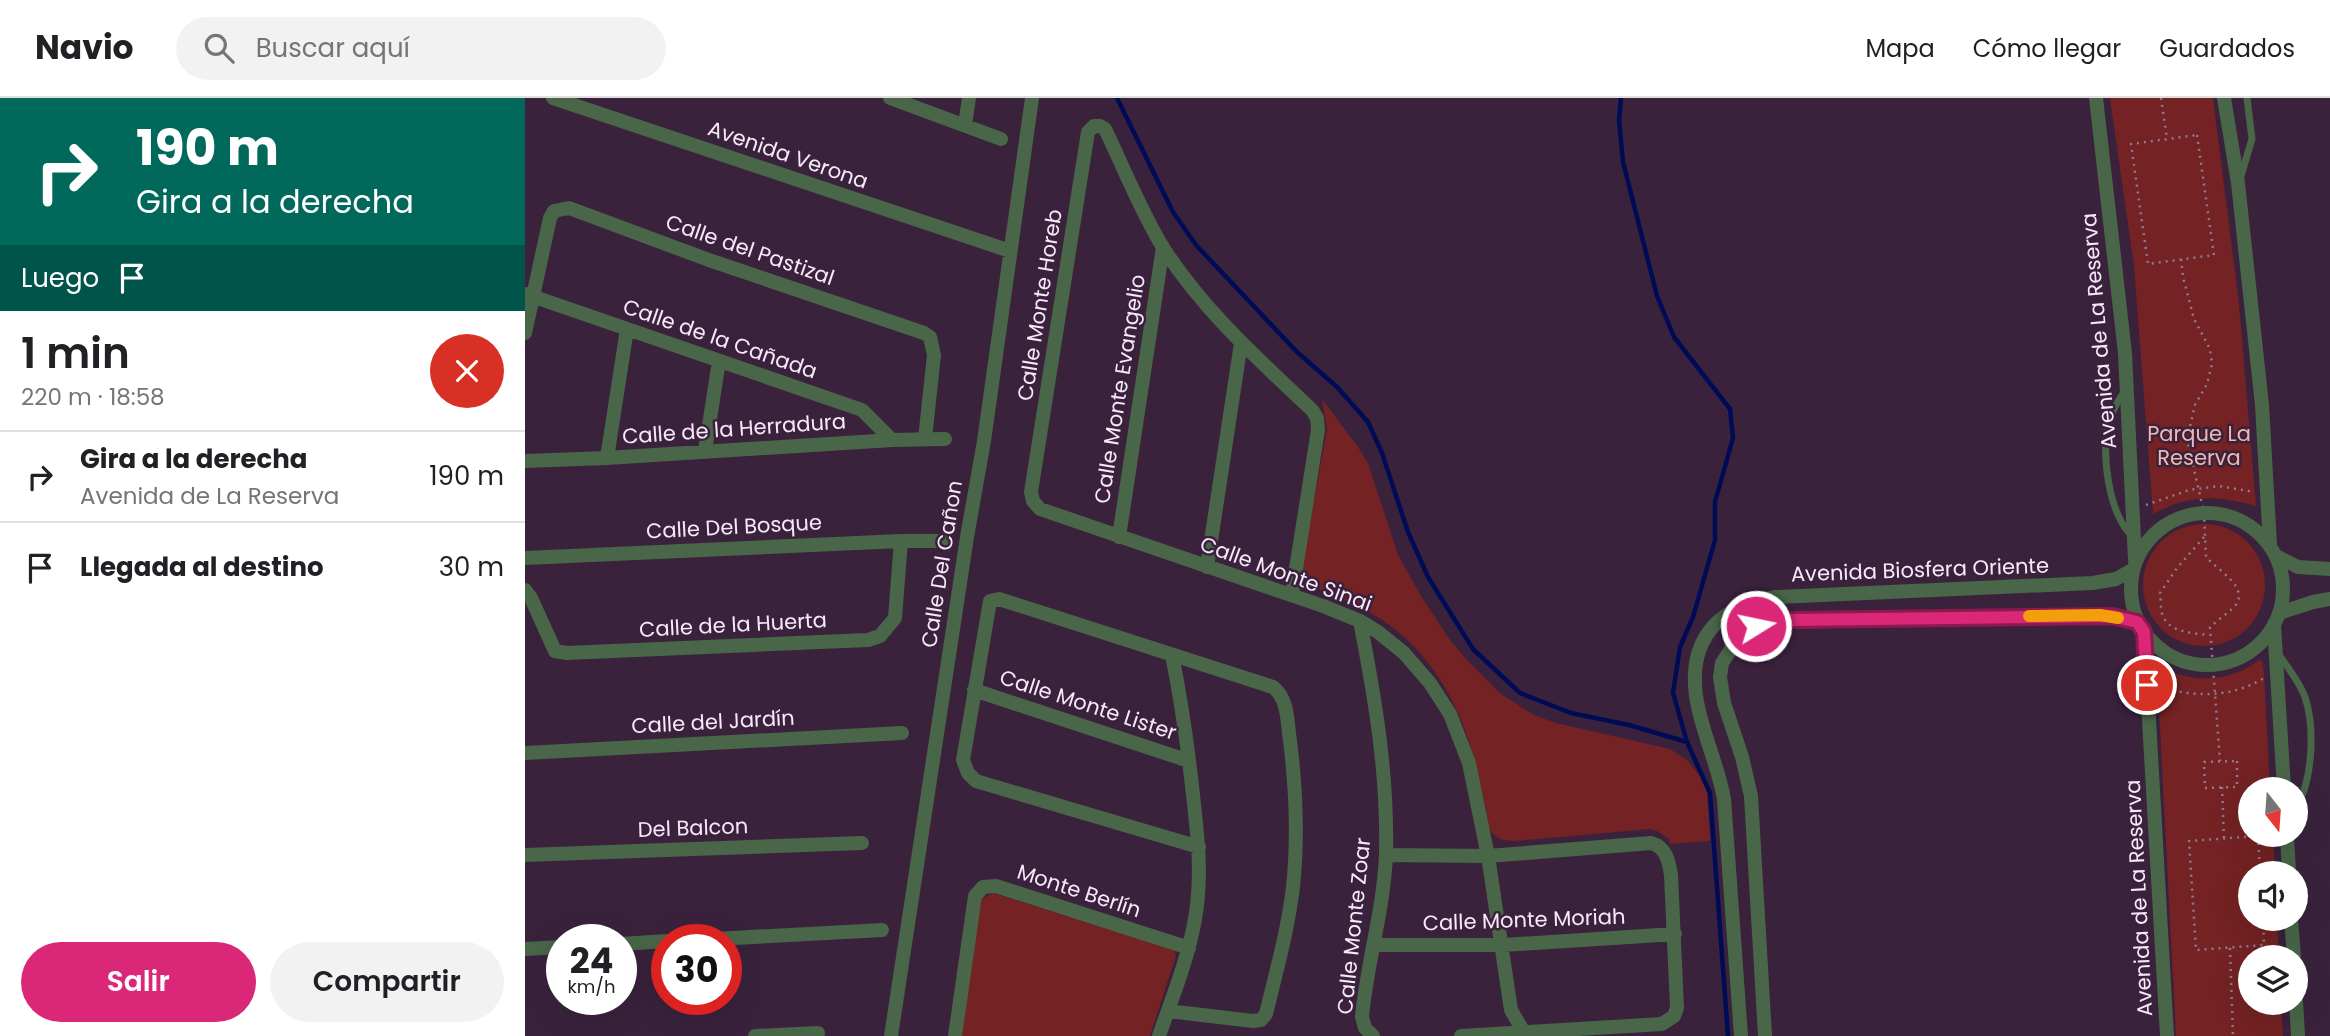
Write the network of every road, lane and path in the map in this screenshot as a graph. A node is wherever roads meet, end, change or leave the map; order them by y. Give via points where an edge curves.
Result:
1 (553, 98) edge
2 (890, 98) edge
3 (969, 98) edge
4 (1032, 98) edge
5 (2096, 98) edge
6 (2161, 98) edge
7 (2224, 98) edge
8 (2247, 98) edge
9 (965, 125) junction
10 (1001, 139) dead end
11 (2167, 139) junction
12 (2238, 183) junction
13 (1163, 247) junction
14 (1010, 251) junction
15 (2181, 259) junction
16 (529, 295) edge
17 (526, 325) edge
18 (627, 329) junction
19 (1241, 344) junction
20 (719, 361) junction
21 (2128, 386) junction
22 (925, 439) junction
23 (945, 439) dead end
24 (892, 440) junction
25 (705, 452) junction
26 (607, 458) junction
27 (525, 461) edge
28 (2198, 489) junction
29 (2268, 494) junction
30 (1032, 497) joint
31 (2133, 511) junction
32 (2204, 513) junction
33 (1119, 537) junction
34 (2204, 537) junction
35 (2134, 538) junction
36 (901, 541) junction
37 (945, 541) dead end
38 (2273, 551) junction
39 (525, 558) edge
40 (2134, 565) junction
41 (1207, 567) junction
42 (2330, 569) edge
43 (525, 590) edge
44 (1292, 594) junction
45 (2330, 599) edge
46 (2277, 619) junction
47 (1360, 621) junction
48 (2141, 627) junction
49 (2210, 635) junction
50 (2278, 654) junction
51 (1172, 655) junction
52 (2211, 665) junction
53 (2279, 669) junction
54 (2147, 685) junction
55 (974, 690) junction
56 (2216, 695) junction
57 (902, 733) dead end
58 (525, 753) edge
59 (1189, 761) junction
60 (2220, 761) junction
61 (2284, 777) edge
62 (2308, 780) edge
63 (2222, 787) junction
64 (2224, 839) junction
65 (862, 843) dead end
66 (1199, 847) junction
67 (525, 855) edge
68 (1386, 855) junction
69 (1488, 856) junction
70 (2259, 861) edge
71 (882, 930) dead end
72 (2263, 931) edge
73 (1675, 934) junction
74 (742, 938) edge
75 (1375, 945) junction
76 (1503, 945) junction
77 (2229, 947) junction
78 (546, 948) edge
79 (1189, 948) junction
80 (525, 949) edge
81 (1511, 1010) junction
82 (1168, 1011) junction
83 (2297, 1015) edge
84 (1369, 1032) edge
85 (818, 1033) dead end
86 (1526, 1035) edge
87 (755, 1036) edge
88 (891, 1036) edge
89 (954, 1036) edge
90 (1159, 1036) edge
91 (1461, 1036) edge
92 (1504, 1036) edge
93 (1741, 1036) edge
94 (1765, 1036) edge
95 (2167, 1036) edge
96 (2234, 1036) edge
97 (2298, 1036) edge

1 - 14 street, Avenida Verona
2 - 9 street
3 - 9 street
4 - 14 street, Calle Del Cañon
5 - 21 street, Avenida de La Reserva
6 - 11 path
7 - 12 street
8 - 12 lane via 2252,139
9 - 10 street
11 - 15 path via 2197,135 2214,255
11 - 15 path via 2131,144 2147,264
12 - 29 street
13 - 19 street
13 - 30 street, Calle Monte Horeb via 1105,129 1092,127
13 - 33 street, Calle Monte Evangelio
14 - 88 street, Calle Del Cañon
15 - 28 path via 2194,319 2210,349 2212,364 2187,439
16 - 17 street
16 - 18 street, Calle de la Cañada
16 - 22 street, Calle del Pastizal via 550,218 554,211 569,208 908,327 930,337 934,355
18 - 20 street, Calle de la Cañada
18 - 26 street
19 - 41 street
19 - 44 street via 1317,418
20 - 24 street, Calle de la Cañada via 862,410
20 - 25 street
21 - 31 street, Avenida de La Reserva
21 - 35 lane via 2112,414 2106,443 2113,504
22 - 23 street, Calle de la Herradura
22 - 24 street, Calle de la Herradura
24 - 25 street, Calle de la Herradura
25 - 26 street, Calle de la Herradura
26 - 27 street, Calle de la Herradura
28 - 29 path via 2219,486
28 - 31 path
28 - 32 path
29 - 38 street
30 - 33 street, Calle Monte Sinai via 1040,509
31 - 35 street, Avenida de La Reserva
32 - 34 path
32 - 38 street via 2239,519 2256,530
32 - 40 street via 2178,518 2160,528 2145,542
33 - 41 street, Calle Monte Sinai
34 - 49 path via 2206,556 2235,583 2238,596 2234,607 2210,627
34 - 49 path via 2160,593 2163,618 2173,628
35 - 40 street, Avenida de La Reserva
36 - 37 street, Calle Del Bosque
36 - 39 street, Calle Del Bosque
36 - 43 street, Calle de la Huerta via 895,618 880,636 868,640 567,653 555,651
38 - 42 street via 2298,567
38 - 46 street via 2282,575
40 - 48 street, Avenida de La Reserva via 2130,597
40 - 93 street, Avenida Biosfera Oriente via 2116,579 2093,583 1776,597 1740,605 1713,626 1694,676 1726,809
41 - 44 street, Calle Monte Sinai
44 - 47 street, Calle Monte Sinai
45 - 46 street
46 - 50 street
46 - 52 street via 2246,654
47 - 68 street, Calle Monte Zoar via 1381,746
47 - 69 street, Calle Monte Sinai via 1404,653 1450,714 1469,763
48 - 52 street via 2167,654
48 - 54 street, Avenida de La Reserva
48 - 94 street via 2100,615 1790,620 1756,626 1741,634 1722,663 1720,689 1751,796
49 - 52 path
50 - 53 street
50 - 62 lane via 2300,685 2308,707
51 - 55 street via 999,599 991,601
51 - 59 street
51 - 82 street via 1273,687 1282,694 1296,818 1293,888 1266,1014 1253,1021
52 - 56 path
53 - 56 path via 2250,687
53 - 61 street
54 - 56 path
54 - 95 street, Avenida de La Reserva
55 - 59 street, Calle Monte Lister
55 - 66 street via 963,760 976,781
56 - 60 path
57 - 58 street, Calle del Jardín
59 - 66 street
60 - 63 path via 2237,761 2237,787
60 - 63 path via 2204,762 2205,788
63 - 64 path
64 - 70 path via 2258,836
64 - 77 path via 2189,841 2196,950
65 - 67 street, Del Balcon
66 - 79 street
68 - 69 street
68 - 75 street, Calle Monte Zoar
69 - 73 street via 1658,845 1670,865
69 - 76 street, Calle Monte Sinai
71 - 74 street
72 - 77 path via 2264,945
73 - 76 street, Calle Monte Moriah
73 - 86 street via 1678,1007 1674,1016 1662,1024
75 - 76 street, Calle Monte Moriah
75 - 84 street, Calle Monte Zoar via 1363,1009
76 - 81 street, Calle Monte Sinai
77 - 96 path
78 - 80 street
79 - 82 street
79 - 89 street, Monte Berlín via 996,886 983,887 975,896
81 - 86 street
81 - 92 street
82 - 90 street
83 - 97 street
85 - 87 street
86 - 92 street
91 - 92 street

